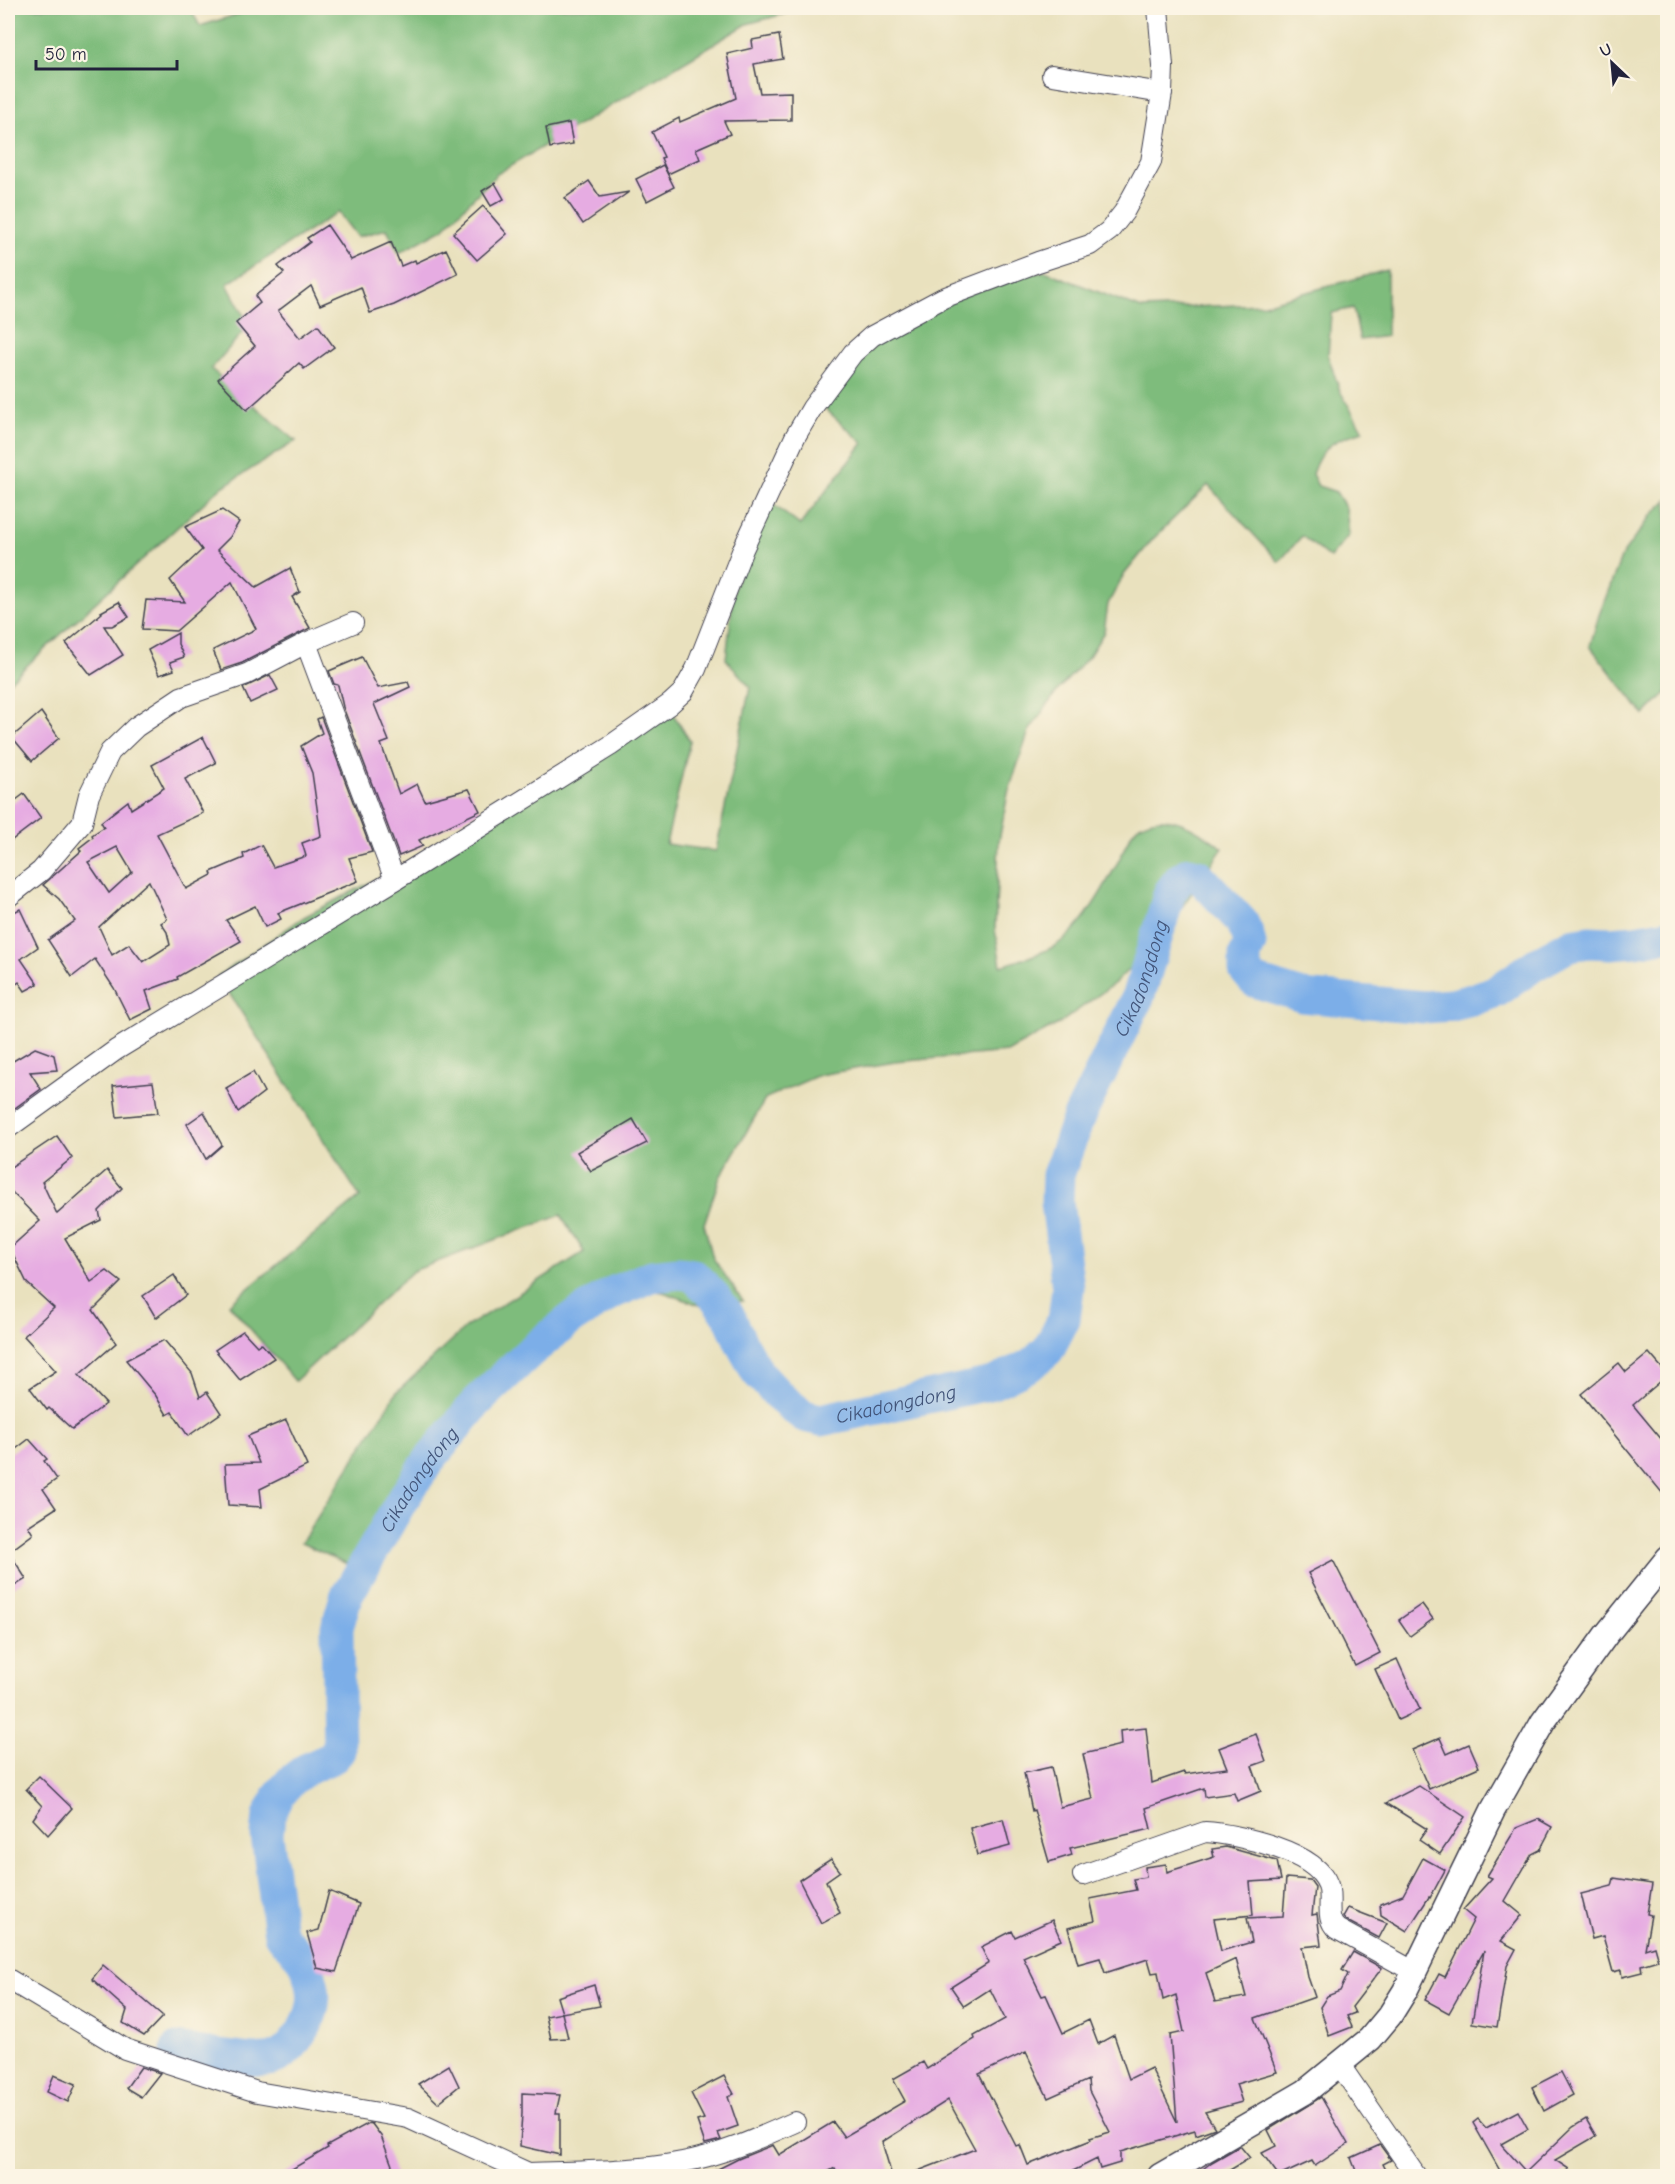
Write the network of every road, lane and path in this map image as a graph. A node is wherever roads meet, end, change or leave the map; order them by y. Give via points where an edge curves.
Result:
1 (1158, 8) edge
2 (1052, 75) dead end
3 (1162, 93) junction
4 (353, 623) dead end
5 (306, 643) junction
6 (395, 880) junction
7 (8, 897) edge
8 (8, 1128) edge
9 (1668, 1558) edge
10 (1083, 1875) dead end
11 (1413, 1971) junction
12 (8, 1979) edge
13 (1339, 2064) junction
14 (795, 2122) dead end
15 (532, 2175) edge
16 (1160, 2176) edge
17 (1416, 2176) edge

1 - 3 street
2 - 3 street
3 - 6 street via 1151,162 1124,212 1100,240 943,298 872,336 839,370 812,408 781,465 704,651 683,692 610,746
4 - 5 street
5 - 6 street
5 - 7 street via 247,674 181,697 136,727 110,752 89,795 82,823 41,871
6 - 8 street via 116,1050
9 - 11 street via 1543,1722 1493,1810
10 - 11 street via 1205,1832 1257,1840 1304,1861 1322,1875 1330,1891 1330,1919 1337,1929
11 - 13 street via 1390,2015 1370,2039
12 - 15 street via 125,2049 258,2092 408,2118
13 - 16 street via 1305,2092
13 - 17 street
14 - 15 street via 736,2147 682,2162

